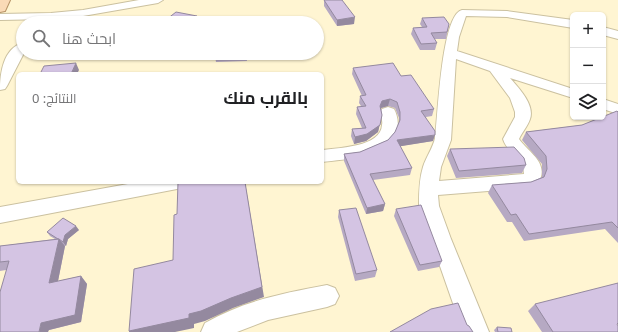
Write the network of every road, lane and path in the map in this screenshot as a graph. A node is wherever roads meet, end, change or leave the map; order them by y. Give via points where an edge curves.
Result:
1 (4, 0) edge
2 (158, 0) edge
3 (458, 7) edge
4 (0, 8) edge
5 (70, 14) junction
6 (16, 16) edge
7 (23, 16) edge
8 (67, 16) edge
9 (0, 17) edge
10 (570, 24) edge
11 (606, 26) edge
12 (618, 26) edge
13 (606, 32) edge
14 (618, 35) edge
15 (451, 52) junction
16 (16, 53) edge
17 (494, 67) junction
18 (0, 86) edge
19 (570, 93) edge
20 (606, 105) edge
21 (618, 109) edge
22 (388, 112) dead end
23 (324, 156) edge
24 (165, 184) edge
25 (428, 190) junction
26 (0, 215) edge
27 (327, 296) dead end
28 (214, 332) edge
29 (476, 332) edge

1 - 4 main road
2 - 5 street
3 - 10 street
3 - 15 street
5 - 7 street
5 - 8 street
6 - 9 street
11 - 12 street
13 - 14 street
15 - 17 street
15 - 25 street via 443,140 432,167
16 - 18 street
17 - 19 street
17 - 25 street via 510,86 523,112 523,118 511,139 530,162 534,175 531,180 526,181
20 - 21 street
22 - 23 street via 391,121 390,132 382,141 370,148
24 - 26 street
25 - 29 street via 429,206 440,239
27 - 28 street via 266,308 224,325

